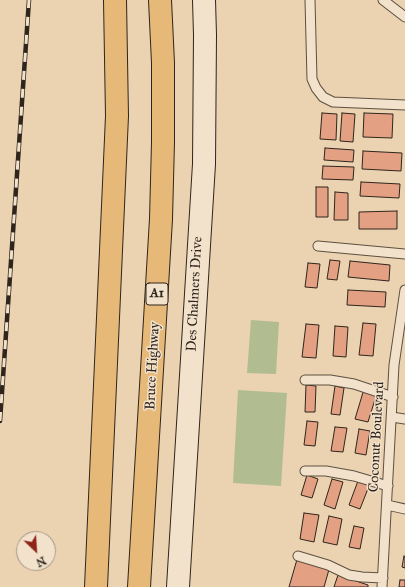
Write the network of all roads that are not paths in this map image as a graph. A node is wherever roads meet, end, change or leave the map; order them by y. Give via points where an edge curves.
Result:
1 (115, 0) edge
2 (160, 0) edge
3 (204, 0) edge
4 (310, 0) edge
5 (384, 0) edge
6 (405, 17) edge
7 (405, 105) edge
8 (318, 246) dead end
9 (405, 254) edge
10 (405, 290) edge
11 (305, 380) dead end
12 (393, 397) junction
13 (392, 417) junction
14 (405, 419) edge
15 (305, 471) dead end
16 (388, 486) junction
17 (387, 505) junction
18 (405, 509) edge
19 (298, 556) dead end
20 (383, 583) edge
21 (96, 587) edge
22 (139, 587) edge
23 (178, 587) edge

1 - 21 highway via 118,116
2 - 22 highway, Bruce Highway / A1 via 163,126 161,204
3 - 23 main road, Des Chalmers Drive via 204,164
4 - 7 lane via 312,79 323,97 333,102
5 - 6 lane
8 - 9 lane
10 - 12 lane, Coconut Boulevard via 394,365
11 - 12 lane via 330,380 354,384
12 - 13 lane, Coconut Boulevard
13 - 14 lane
13 - 16 lane, Coconut Boulevard
15 - 16 lane via 354,476
16 - 17 lane, Coconut Boulevard
17 - 18 lane
17 - 20 lane, Coconut Boulevard
19 - 20 lane via 328,565 349,575

